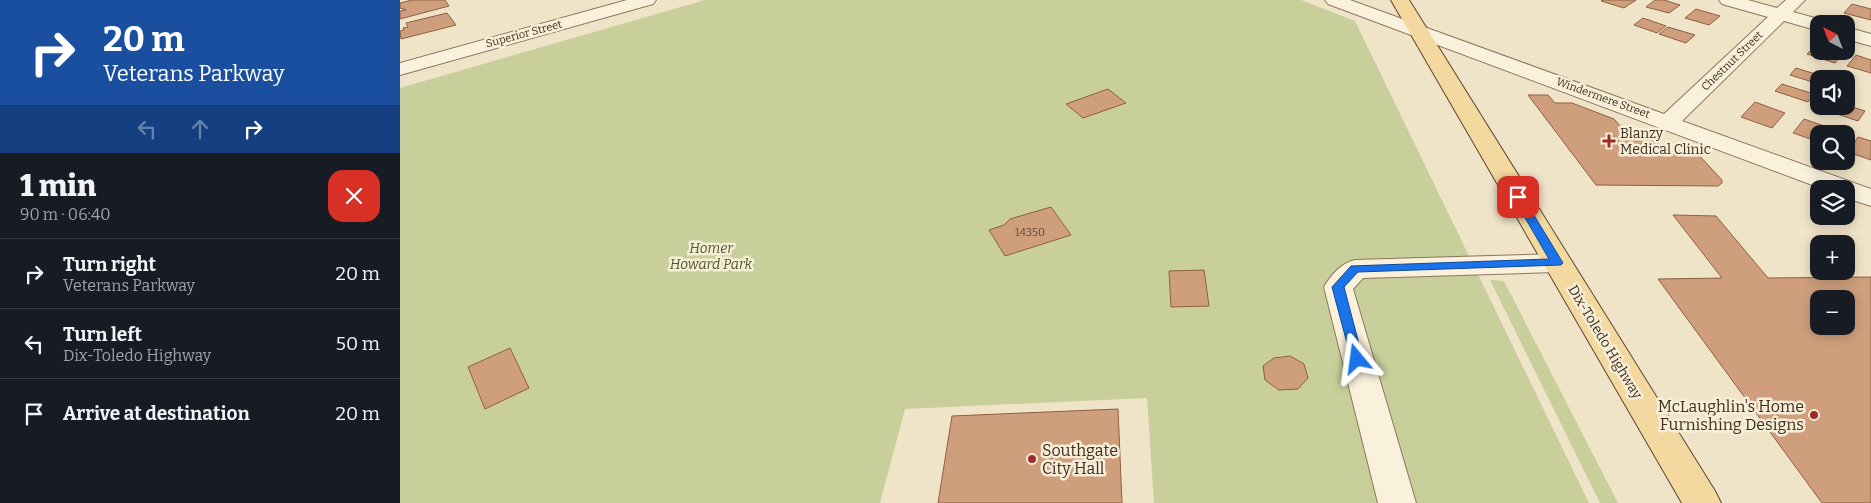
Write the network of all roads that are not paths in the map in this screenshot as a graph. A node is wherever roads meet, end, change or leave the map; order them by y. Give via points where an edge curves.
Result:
1 (647, 0) edge
2 (1334, 0) edge
3 (1400, 0) edge
4 (1728, 0) edge
5 (1796, 0) edge
6 (1781, 15) junction
7 (1810, 23) edge
8 (1419, 32) junction
9 (1855, 36) edge
10 (1871, 40) edge
11 (400, 68) edge
12 (1668, 122) junction
13 (1871, 198) edge
14 (1557, 263) junction
15 (1397, 503) edge
16 (1702, 503) edge

1 - 11 street, Superior Street
2 - 8 street, Windermere Street
3 - 8 main road, Dix-Toledo Highway
4 - 6 street
5 - 6 street, Chestnut Street
6 - 7 street
6 - 12 street, Chestnut Street
8 - 12 street, Windermere Street
8 - 14 main road, Dix-Toledo Highway
9 - 10 street
12 - 13 street, Windermere Street
14 - 15 street via 1355,268 1338,287
14 - 16 main road, Dix-Toledo Highway

